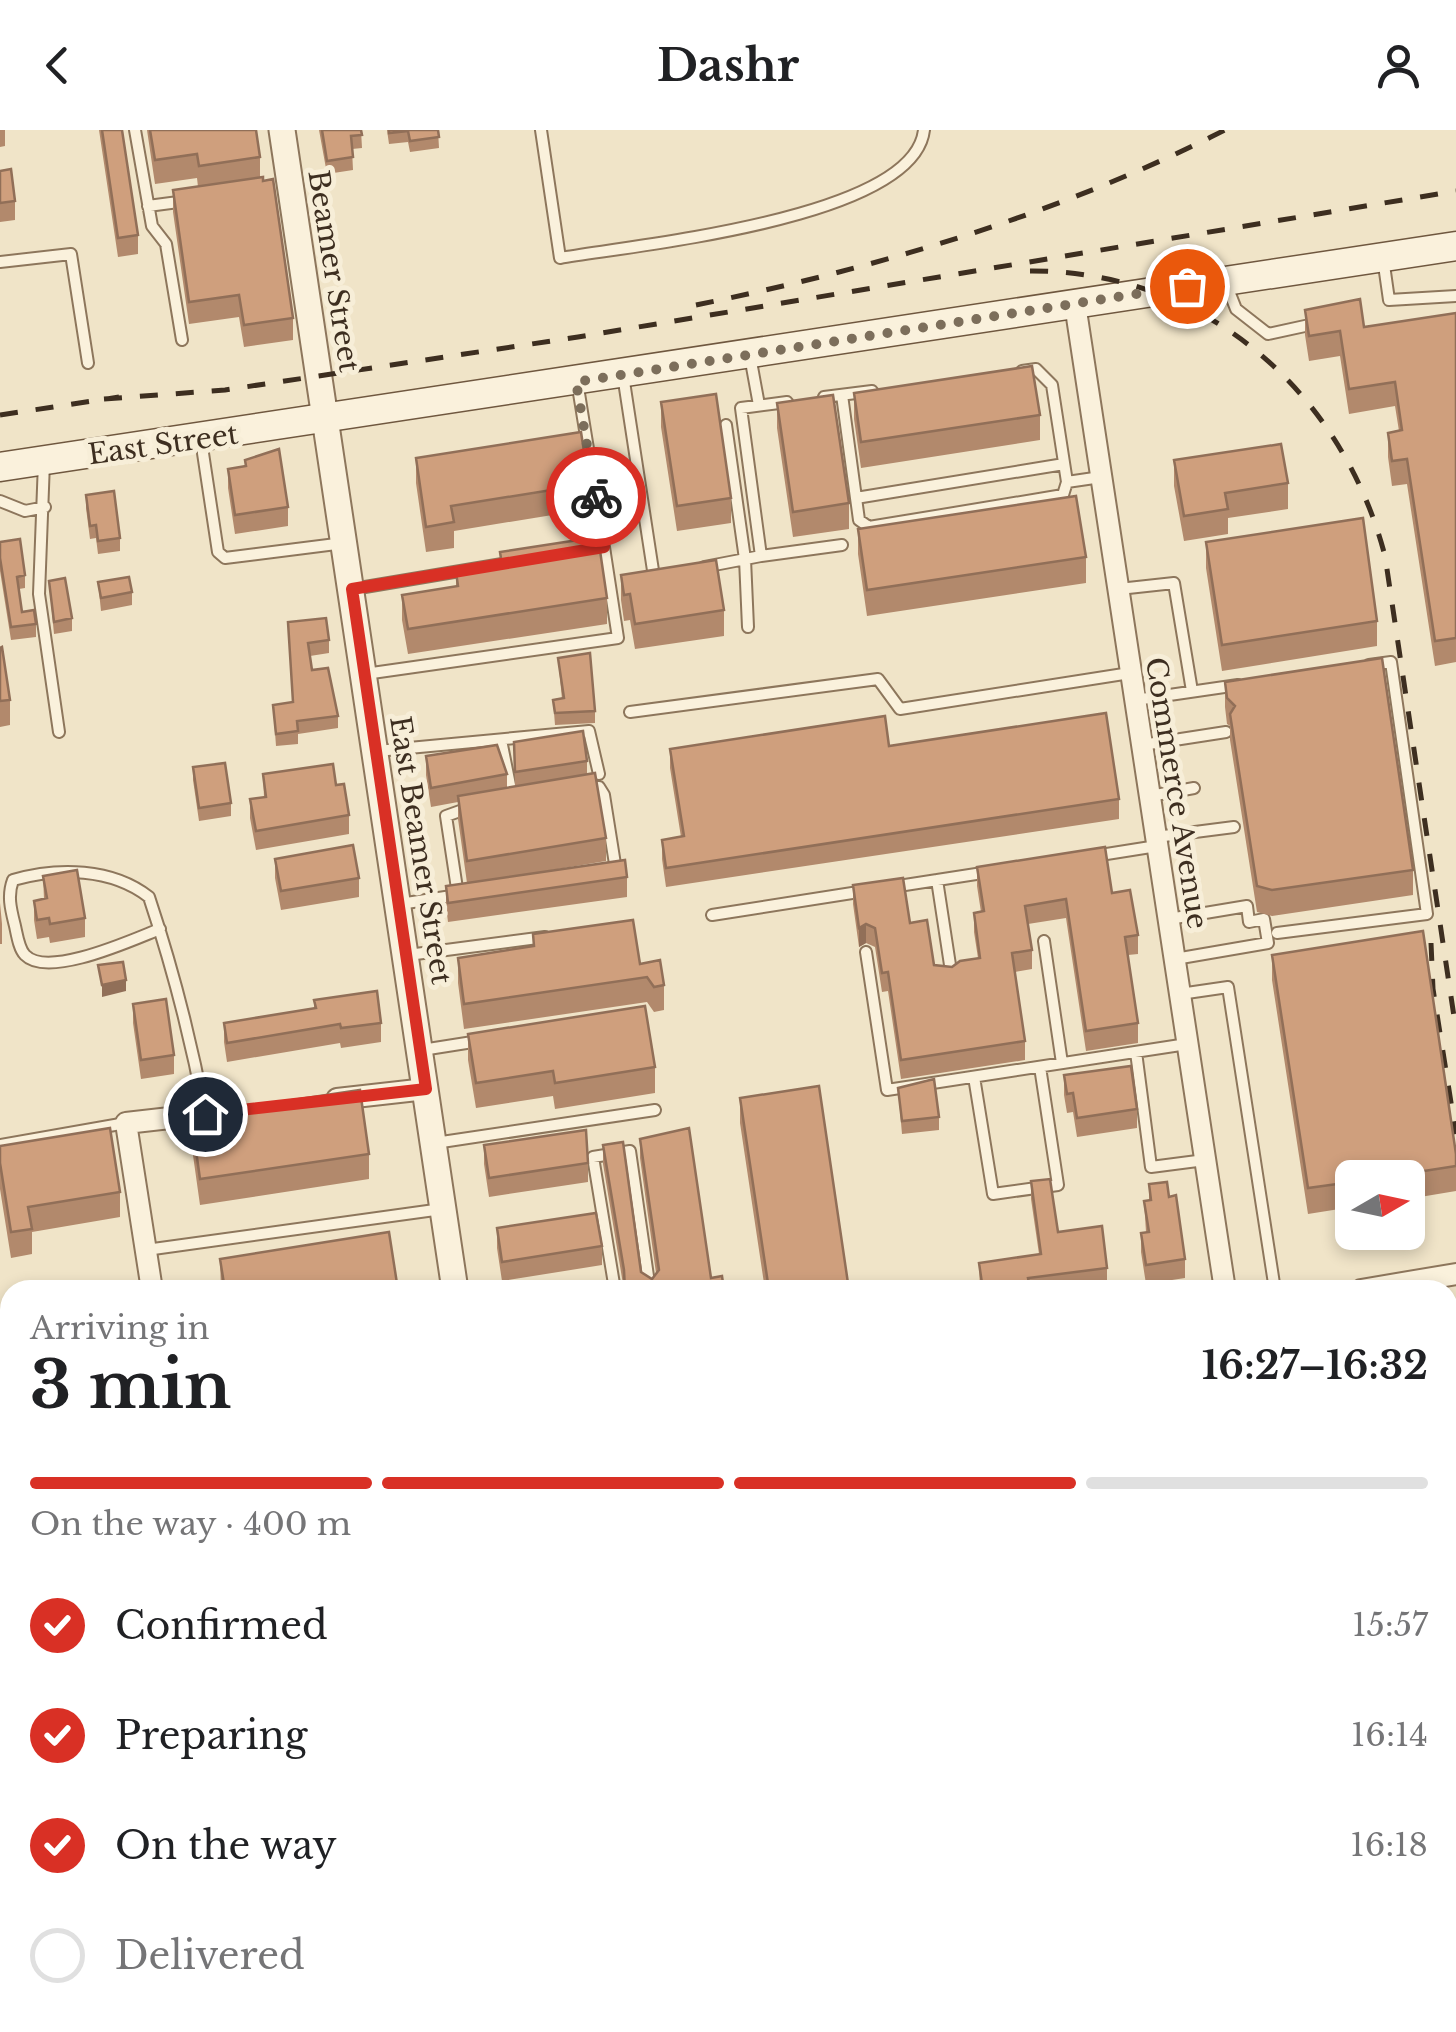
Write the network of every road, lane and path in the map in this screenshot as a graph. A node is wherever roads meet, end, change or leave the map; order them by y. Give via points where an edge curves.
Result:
1 (135, 130) edge
2 (282, 130) edge
3 (541, 130) edge
4 (924, 130) edge
5 (205, 198) edge
6 (148, 206) junction
7 (1456, 246) edge
8 (1382, 257) junction
9 (0, 262) edge
10 (1224, 280) junction
11 (1456, 296) edge
12 (1076, 304) junction
13 (1326, 322) edge
14 (182, 340) dead end
15 (750, 355) junction
16 (88, 362) dead end
17 (1016, 372) edge
18 (623, 374) junction
19 (576, 382) junction
20 (880, 390) edge
21 (842, 395) junction
22 (813, 399) edge
23 (795, 401) edge
24 (759, 405) junction
25 (326, 420) junction
26 (726, 426) dead end
27 (200, 439) junction
28 (44, 461) junction
29 (1064, 464) junction
30 (0, 467) edge
31 (1102, 477) junction
32 (1067, 482) junction
33 (856, 498) junction
34 (0, 501) edge
35 (46, 507) junction
36 (345, 543) junction
37 (842, 545) dead end
38 (604, 547) junction
39 (567, 553) edge
40 (760, 556) junction
41 (530, 559) edge
42 (746, 559) junction
43 (691, 570) edge
44 (672, 573) edge
45 (352, 589) junction
46 (1118, 589) junction
47 (748, 626) dead end
48 (1355, 668) edge
49 (1131, 672) junction
50 (364, 674) junction
51 (1246, 683) edge
52 (1192, 691) junction
53 (1136, 700) junction
54 (630, 712) dead end
55 (59, 732) dead end
56 (1226, 732) edge
57 (501, 740) junction
58 (1142, 745) junction
59 (376, 751) junction
60 (598, 774) edge
61 (510, 785) edge
62 (1194, 788) dead end
63 (580, 790) edge
64 (1150, 796) junction
65 (488, 805) edge
66 (1234, 827) dead end
67 (1157, 842) junction
68 (1084, 857) edge
69 (1011, 868) edge
70 (590, 874) edge
71 (937, 880) junction
72 (477, 892) edge
73 (458, 895) junction
74 (399, 904) junction
75 (712, 915) dead end
76 (1169, 918) junction
77 (160, 929) junction
78 (1277, 933) dead end
79 (561, 935) edge
80 (1044, 941) dead end
81 (866, 952) dead end
82 (407, 955) junction
83 (1175, 959) junction
84 (952, 978) edge
85 (1180, 994) junction
86 (496, 1039) edge
87 (1188, 1044) junction
88 (421, 1050) junction
89 (1136, 1052) junction
90 (1062, 1063) junction
91 (1040, 1067) junction
92 (974, 1077) junction
93 (426, 1089) junction
94 (316, 1102) edge
95 (242, 1110) edge
96 (655, 1110) dead end
97 (205, 1114) junction
98 (126, 1123) junction
99 (434, 1143) junction
100 (0, 1145) edge
101 (1205, 1160) junction
102 (443, 1209) junction
103 (146, 1250) junction
104 (1456, 1274) edge
105 (150, 1280) edge
106 (454, 1280) edge
107 (613, 1280) edge
108 (649, 1280) edge
109 (1223, 1280) edge
110 (1273, 1280) edge
111 (1432, 1280) edge

1 - 6 lane
2 - 25 street, Beamer Street via 283,187
3 - 4 lane via 560,258 804,216 899,174
5 - 6 lane
6 - 14 lane via 166,244
7 - 8 main road, East Street
8 - 10 main road, East Street
8 - 11 lane via 1389,300
9 - 16 lane via 71,254
10 - 12 main road, East Street
10 - 13 lane via 1236,309 1268,334
12 - 15 main road, East Street
12 - 31 street, Commerce Avenue
15 - 18 main road, East Street
15 - 24 lane
17 - 29 lane via 1036,369 1052,385
18 - 19 main road, East Street
18 - 44 lane via 654,577
19 - 25 main road, East Street
19 - 38 lane
20 - 21 lane
21 - 22 lane
21 - 33 lane
23 - 24 lane
24 - 40 lane via 740,408
25 - 27 main road, East Street
25 - 36 street, East Beamer Street
26 - 42 lane
27 - 28 main road, East Street
27 - 36 lane via 218,552 225,558
28 - 30 main road, East Street
28 - 35 lane
29 - 32 lane
29 - 33 lane
31 - 32 lane
31 - 46 street, Commerce Avenue
32 - 33 lane via 1063,496 869,527 859,520
34 - 35 lane via 25,512
35 - 55 lane via 39,594
36 - 45 street, East Beamer Street
37 - 40 lane
38 - 39 lane
38 - 50 lane via 618,638
40 - 42 lane
41 - 45 lane
42 - 43 lane
42 - 47 lane
45 - 50 street, East Beamer Street
46 - 49 street, Commerce Avenue
46 - 52 lane via 1174,583
48 - 78 lane via 1391,662 1427,914
49 - 53 street, Commerce Avenue
49 - 54 lane via 900,709 878,679
50 - 59 street, East Beamer Street
51 - 52 lane
52 - 53 lane
53 - 58 street, Commerce Avenue
56 - 58 lane
57 - 59 lane
57 - 60 lane via 590,731
57 - 61 lane
58 - 64 street, Commerce Avenue
59 - 74 street, East Beamer Street
62 - 64 lane
63 - 70 lane via 599,787 604,795 616,864
64 - 67 street, Commerce Avenue
65 - 73 lane via 446,816
66 - 67 lane
67 - 68 lane
67 - 76 street, Commerce Avenue
69 - 71 lane
71 - 75 lane
71 - 84 lane
72 - 73 lane
73 - 74 lane
74 - 82 street, East Beamer Street
76 - 83 street, Commerce Avenue
76 - 83 lane via 1247,906 1250,922 1264,920 1268,944
77 - 77 lane via 150,896 111,876 31,875 13,880 9,892 18,939 35,961 86,956
77 - 97 lane via 185,1006
79 - 82 lane
80 - 90 lane
81 - 92 lane via 887,1090
82 - 88 street, East Beamer Street
83 - 85 street, Commerce Avenue
85 - 87 street, Commerce Avenue
85 - 110 lane via 1228,987
86 - 88 lane
87 - 89 lane
87 - 101 street, Commerce Avenue
88 - 93 street, East Beamer Street
89 - 90 lane
89 - 101 lane via 1151,1167
90 - 91 lane
91 - 92 lane
91 - 92 lane via 1058,1185 993,1194
93 - 94 street
93 - 99 street, East Beamer Street
95 - 97 street
96 - 99 lane
97 - 98 street
98 - 100 lane
98 - 103 street
99 - 102 street, East Beamer Street
101 - 109 street, Commerce Avenue
102 - 103 lane
102 - 106 street, East Beamer Street
103 - 105 street
104 - 111 street
107 - 108 lane via 593,1157 630,1151

